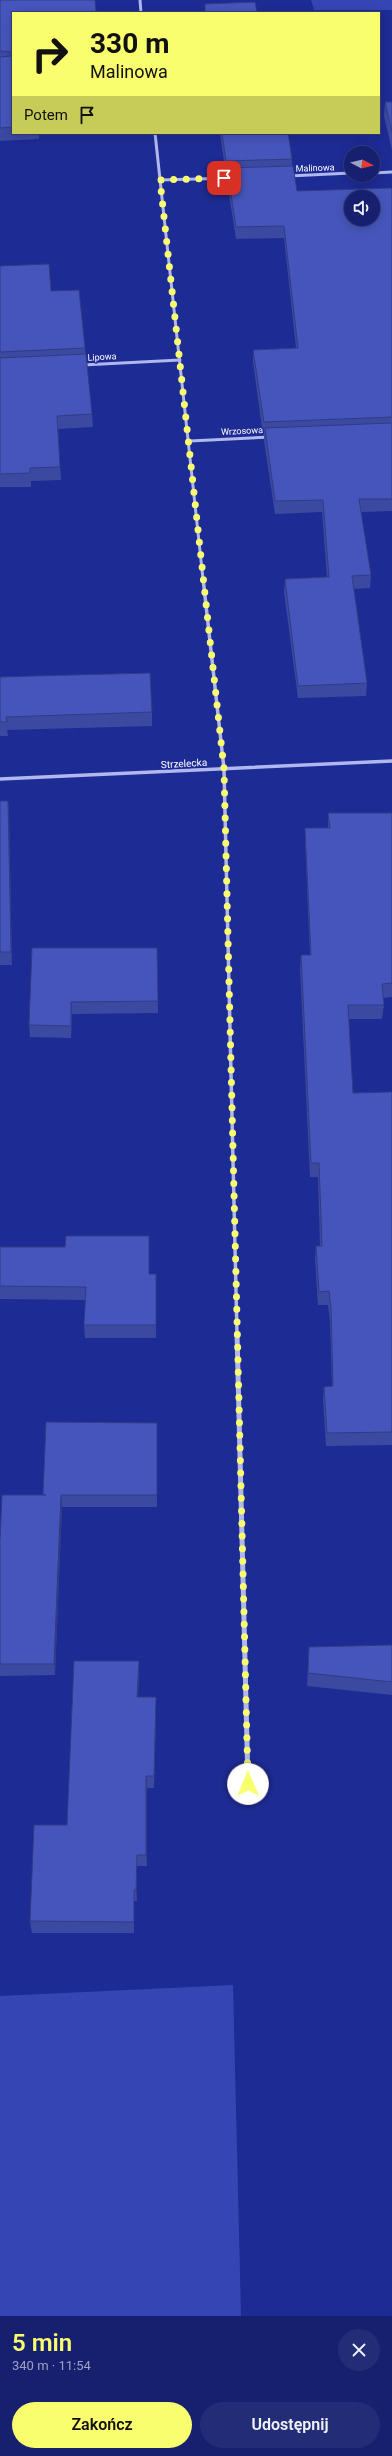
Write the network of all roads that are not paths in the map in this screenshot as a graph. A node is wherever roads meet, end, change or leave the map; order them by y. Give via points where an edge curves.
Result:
1 (140, 0) edge
2 (141, 12) edge
3 (155, 134) edge
4 (392, 172) edge
5 (344, 173) edge
6 (380, 173) edge
7 (288, 176) edge
8 (240, 178) edge
9 (160, 180) junction
10 (180, 360) junction
11 (78, 365) edge
12 (275, 437) edge
13 (190, 441) junction
14 (392, 761) edge
15 (224, 769) junction
16 (0, 779) edge
17 (248, 1784) dead end

1 - 2 street
3 - 9 street
4 - 6 street
5 - 7 street, Malinowa
8 - 9 street
9 - 10 street
10 - 11 street, Lipowa
10 - 13 street
12 - 13 street, Wrzosowa
13 - 15 street
14 - 15 street, Strzelecka
15 - 16 street, Strzelecka
15 - 17 street

